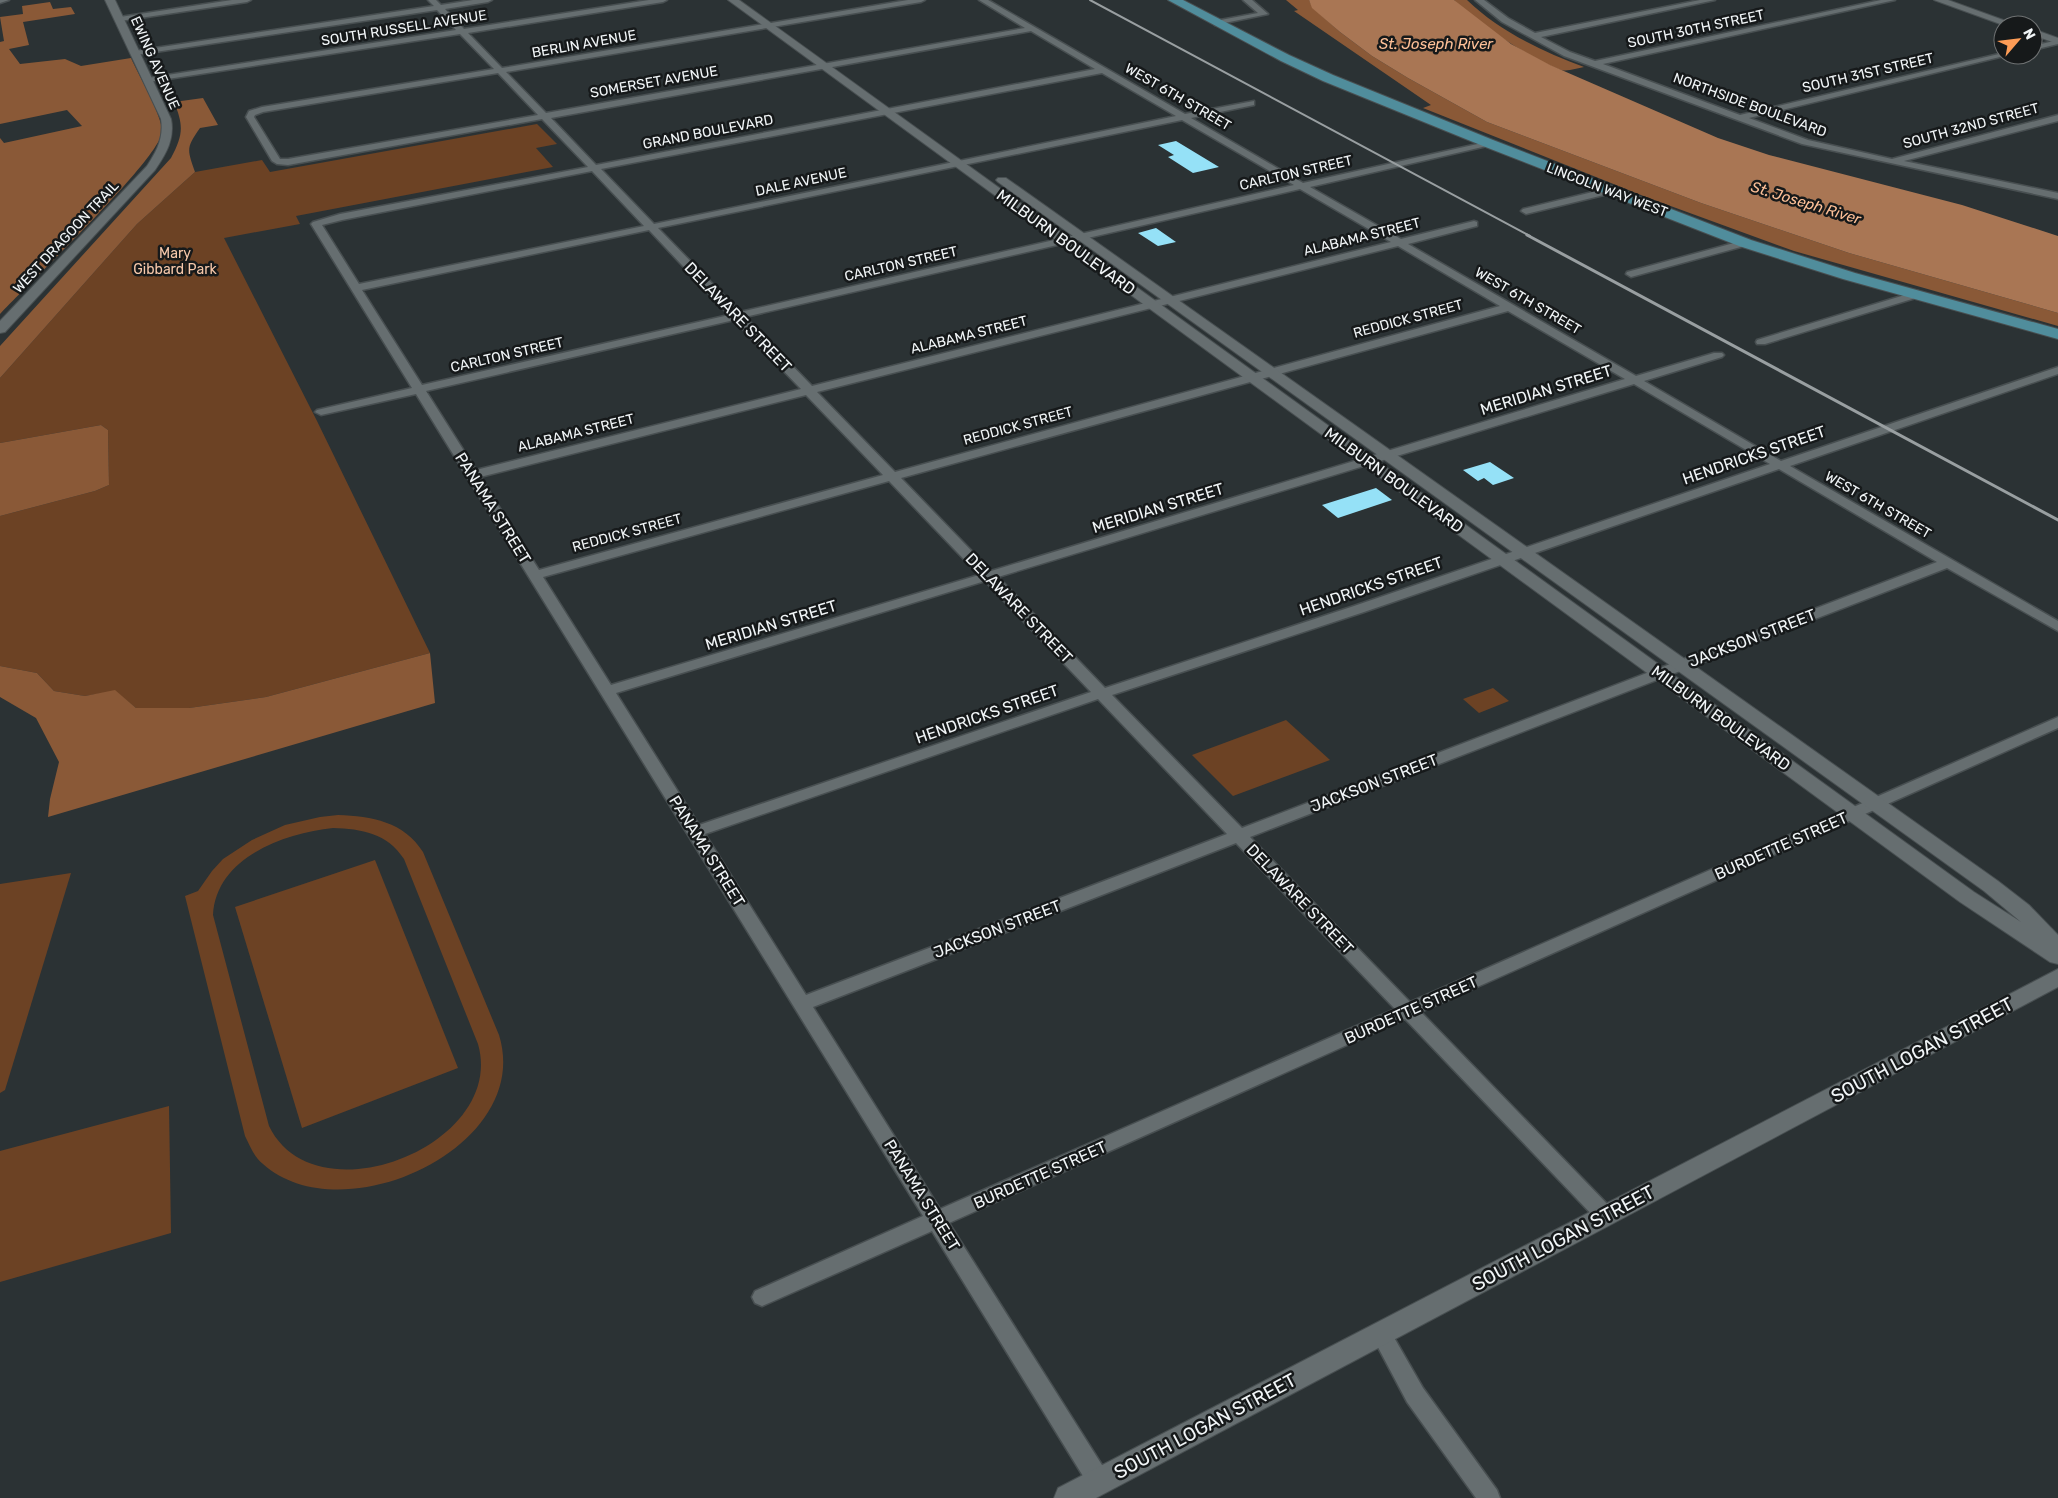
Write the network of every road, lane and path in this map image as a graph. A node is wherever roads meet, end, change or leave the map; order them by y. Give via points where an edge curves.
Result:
1 (5, 0) edge
2 (110, 0) edge
3 (247, 0) edge
4 (488, 0) edge
5 (664, 0) edge
6 (733, 0) edge
7 (750, 0) edge
8 (921, 0) edge
9 (982, 0) edge
10 (1174, 0) edge
11 (1247, 0) edge
12 (1479, 0) edge
13 (1711, 0) edge
14 (1891, 0) edge
15 (1939, 0) edge
16 (0, 1) edge
17 (435, 4) edge
18 (1993, 18) edge
19 (120, 19) junction
20 (1218, 23) junction
21 (775, 24) junction
22 (1032, 28) junction
23 (462, 31) junction
24 (1532, 36) junction
25 (2043, 36) edge
26 (2058, 41) edge
27 (2043, 45) edge
28 (136, 53) junction
29 (1993, 58) edge
30 (830, 64) junction
31 (1594, 64) junction
32 (1103, 70) junction
33 (500, 71) junction
34 (148, 80) junction
35 (1251, 103) dead end
36 (903, 109) junction
37 (887, 112) junction
38 (544, 116) junction
39 (1183, 117) junction
40 (1739, 118) junction
41 (2058, 118) edge
42 (1488, 143) junction
43 (974, 160) junction
44 (282, 162) joint
45 (1892, 162) junction
46 (958, 164) junction
47 (594, 168) junction
48 (1301, 186) junction
49 (133, 188) joint
50 (1610, 190) junction
51 (2058, 196) edge
52 (1526, 211) dead end
53 (318, 222) joint
54 (1474, 224) dead end
55 (651, 227) junction
56 (1081, 237) junction
57 (1064, 241) junction
58 (1400, 243) junction
59 (1745, 243) junction
60 (1631, 274) dead end
61 (356, 288) junction
62 (1918, 294) junction
63 (1170, 300) junction
64 (1152, 305) junction
65 (1509, 307) junction
66 (736, 316) junction
67 (0, 330) edge
68 (2058, 334) edge
69 (1761, 342) dead end
70 (1718, 355) dead end
71 (2058, 370) edge
72 (1271, 372) junction
73 (1252, 378) junction
74 (1634, 380) junction
75 (419, 389) junction
76 (809, 390) junction
77 (321, 412) dead end
78 (1388, 456) junction
79 (1368, 462) junction
80 (1780, 465) junction
81 (472, 474) junction
82 (892, 476) junction
83 (1524, 552) junction
84 (1502, 559) junction
85 (1947, 563) junction
86 (535, 575) junction
87 (988, 576) junction
88 (2058, 627) edge
89 (1682, 665) junction
90 (1660, 673) junction
91 (608, 692) junction
92 (1103, 694) junction
93 (2058, 722) edge
94 (1876, 804) junction
95 (1852, 814) junction
96 (694, 832) junction
97 (1240, 835) junction
98 (2058, 948) edge
99 (2058, 956) edge
100 (2058, 977) edge
101 (802, 1004) junction
102 (1408, 1012) junction
103 (1606, 1216) junction
104 (938, 1220) junction
105 (762, 1297) dead end
106 (1381, 1334) junction
107 (1099, 1481) junction
108 (1068, 1498) edge
109 (1489, 1498) edge

1 - 16 street
2 - 19 street, EWING AVENUE
3 - 19 street
4 - 17 street
5 - 23 street, SOUTH RUSSELL AVENUE
6 - 21 street, MILBURN BOULEVARD
7 - 21 street, MILBURN BOULEVARD
8 - 21 street, BERLIN AVENUE
9 - 22 street, WEST 6TH STREET
10 - 20 main road, LINCOLN WAY WEST
11 - 20 street via 1264,14
12 - 24 street, NORTHSIDE BOULEVARD
13 - 24 street
14 - 31 street, SOUTH 30TH STREET
15 - 18 street
17 - 23 street, DELAWARE STREET
17 - 28 street
19 - 28 street, EWING AVENUE
20 - 42 main road, LINCOLN WAY WEST via 1328,78
21 - 30 street, MILBURN BOULEVARD
21 - 33 street, BERLIN AVENUE
22 - 30 street, SOMERSET AVENUE
22 - 32 street, WEST 6TH STREET
23 - 33 street, DELAWARE STREET
23 - 34 street, SOUTH RUSSELL AVENUE
24 - 31 street, NORTHSIDE BOULEVARD
25 - 26 street
26 - 27 street
28 - 34 street, EWING AVENUE
29 - 40 street, SOUTH 31ST STREET
30 - 36 street, MILBURN BOULEVARD
30 - 37 street, MILBURN BOULEVARD
30 - 38 street, SOMERSET AVENUE
31 - 40 street, NORTHSIDE BOULEVARD
32 - 36 street, GRAND BOULEVARD
32 - 39 street, WEST 6TH STREET
33 - 38 street, DELAWARE STREET
33 - 44 street, BERLIN AVENUE via 252,113 250,117 270,150 277,161
34 - 49 street, EWING AVENUE via 166,119 168,134 159,157
35 - 39 street, DALE AVENUE
36 - 37 street, GRAND BOULEVARD
36 - 43 street, MILBURN BOULEVARD
37 - 46 street, MILBURN BOULEVARD
37 - 47 street, GRAND BOULEVARD
38 - 44 street, SOMERSET AVENUE
38 - 47 street, DELAWARE STREET
39 - 43 street, DALE AVENUE
39 - 48 street, WEST 6TH STREET
40 - 45 street, NORTHSIDE BOULEVARD via 1805,142
41 - 45 street, SOUTH 32ND STREET
42 - 48 street, CARLTON STREET
42 - 50 main road, LINCOLN WAY WEST
43 - 46 street, DALE AVENUE
43 - 56 street, MILBURN BOULEVARD
45 - 51 street, NORTHSIDE BOULEVARD
46 - 55 street, DALE AVENUE
46 - 57 street, MILBURN BOULEVARD
47 - 53 street, GRAND BOULEVARD
47 - 55 street, DELAWARE STREET
48 - 56 street, CARLTON STREET
48 - 58 street, WEST 6TH STREET
49 - 67 street, WEST DRAGOON TRAIL
50 - 52 street
50 - 59 main road, LINCOLN WAY WEST
53 - 61 street, PANAMA STREET via 316,224
54 - 58 street, ALABAMA STREET
55 - 61 street, DALE AVENUE
55 - 66 street, DELAWARE STREET
56 - 57 street, CARLTON STREET
56 - 63 street, MILBURN BOULEVARD
57 - 64 street, MILBURN BOULEVARD
57 - 66 street, CARLTON STREET
58 - 63 street, ALABAMA STREET
58 - 65 street, WEST 6TH STREET
59 - 60 street
59 - 62 main road, LINCOLN WAY WEST via 1804,263
61 - 75 street, PANAMA STREET
62 - 68 main road, LINCOLN WAY WEST
62 - 69 street
63 - 64 street, ALABAMA STREET
63 - 72 street, MILBURN BOULEVARD
64 - 73 street, MILBURN BOULEVARD
64 - 76 street, ALABAMA STREET
65 - 72 street, REDDICK STREET
65 - 74 street, WEST 6TH STREET
66 - 75 street, CARLTON STREET
66 - 76 street, DELAWARE STREET
70 - 74 street, MERIDIAN STREET
71 - 80 street, HENDRICKS STREET
72 - 73 street, REDDICK STREET
72 - 78 street, MILBURN BOULEVARD
73 - 79 street, MILBURN BOULEVARD
73 - 82 street, REDDICK STREET
74 - 78 street, MERIDIAN STREET
74 - 80 street, WEST 6TH STREET
75 - 77 street, CARLTON STREET
75 - 81 street, PANAMA STREET
76 - 81 street, ALABAMA STREET
76 - 82 street, DELAWARE STREET
78 - 79 street, MERIDIAN STREET
78 - 83 street, MILBURN BOULEVARD
79 - 84 street, MILBURN BOULEVARD
79 - 87 street, MERIDIAN STREET
80 - 83 street, HENDRICKS STREET
80 - 85 street, WEST 6TH STREET
81 - 86 street, PANAMA STREET
82 - 86 street, REDDICK STREET
82 - 87 street, DELAWARE STREET
83 - 84 street, HENDRICKS STREET
83 - 89 street, MILBURN BOULEVARD
84 - 90 street, MILBURN BOULEVARD
84 - 92 street, HENDRICKS STREET
85 - 88 street, WEST 6TH STREET
85 - 89 street, JACKSON STREET
86 - 91 street, PANAMA STREET
87 - 91 street, MERIDIAN STREET
87 - 92 street, DELAWARE STREET
89 - 90 street, JACKSON STREET
89 - 94 street, MILBURN BOULEVARD
90 - 95 street, MILBURN BOULEVARD
90 - 97 street, JACKSON STREET
91 - 96 street, PANAMA STREET
92 - 96 street, HENDRICKS STREET
92 - 97 street, DELAWARE STREET
93 - 94 street, BURDETTE STREET
94 - 95 street, BURDETTE STREET
94 - 98 street, MILBURN BOULEVARD via 2022,910
95 - 99 street, MILBURN BOULEVARD via 1967,897
95 - 102 street, BURDETTE STREET
96 - 101 street, PANAMA STREET
97 - 101 street, JACKSON STREET
97 - 102 street, DELAWARE STREET
100 - 103 street, SOUTH LOGAN STREET
101 - 104 street, PANAMA STREET
102 - 103 street, DELAWARE STREET
102 - 104 street, BURDETTE STREET
103 - 106 street, SOUTH LOGAN STREET
104 - 105 street, BURDETTE STREET
104 - 107 street, PANAMA STREET
106 - 107 street, SOUTH LOGAN STREET
106 - 109 street via 1416,1395
107 - 108 street, SOUTH LOGAN STREET

